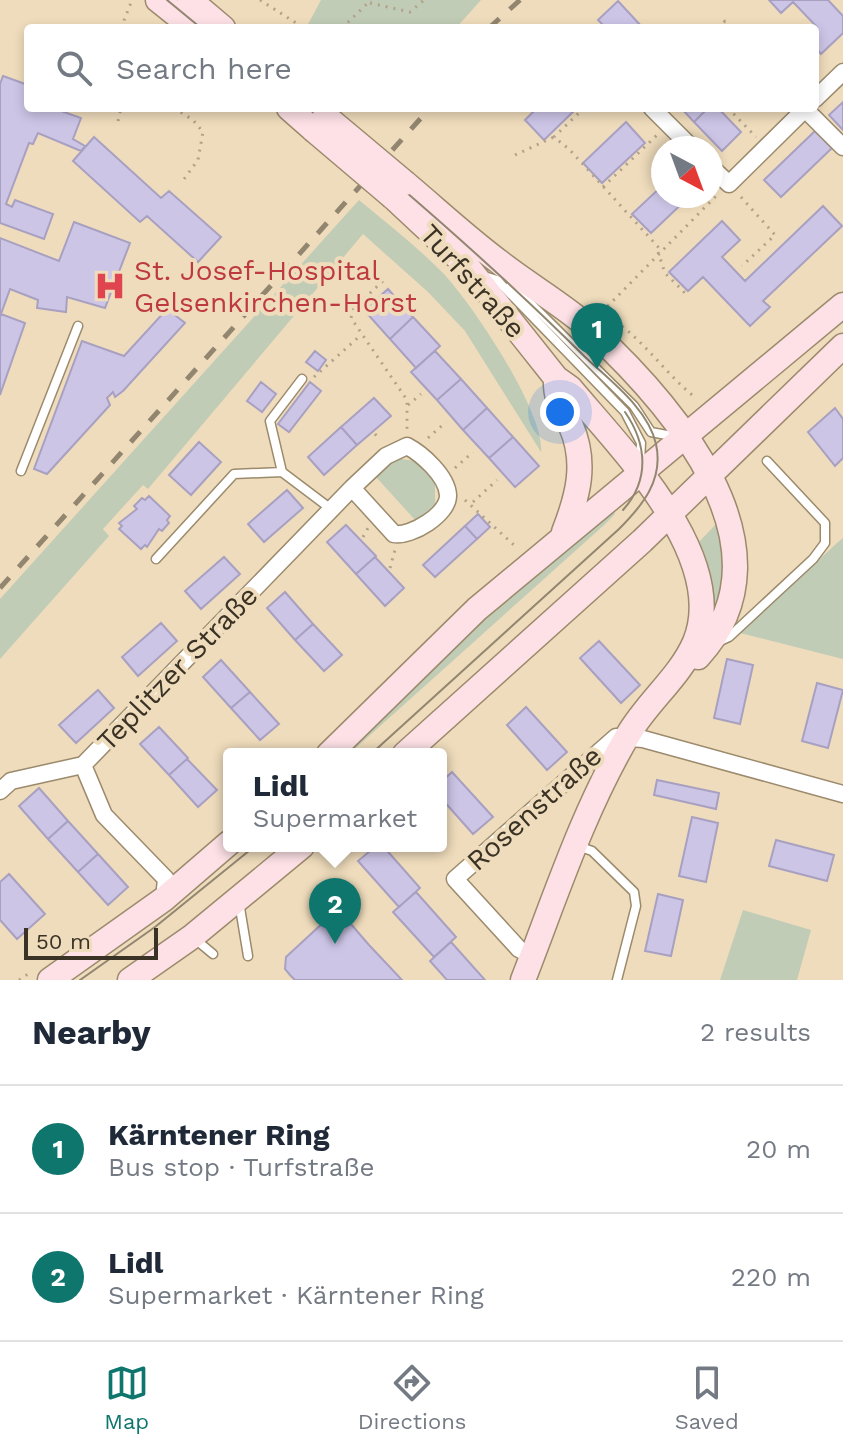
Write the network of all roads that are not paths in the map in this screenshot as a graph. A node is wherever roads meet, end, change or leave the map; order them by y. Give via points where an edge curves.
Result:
1 (179, 11) edge
2 (213, 24) edge
3 (843, 72) edge
4 (819, 95) edge
5 (656, 112) edge
6 (801, 112) edge
7 (809, 112) edge
8 (319, 118) edge
9 (680, 136) edge
10 (843, 147) edge
11 (723, 178) edge
12 (399, 190) junction
13 (472, 271) junction
14 (843, 305) edge
15 (78, 326) dead end
16 (843, 346) edge
17 (556, 378) junction
18 (302, 379) road end
19 (686, 438) junction
20 (767, 461) dead end
21 (21, 471) dead end
22 (282, 472) junction
23 (640, 473) junction
24 (708, 475) junction
25 (352, 488) junction
26 (331, 510) junction
27 (668, 514) junction
28 (563, 534) junction
29 (156, 559) dead end
30 (709, 645) junction
31 (676, 672) junction
32 (627, 736) junction
33 (335, 748) edge
34 (412, 748) edge
35 (83, 765) junction
36 (0, 791) edge
37 (843, 794) edge
38 (577, 845) junction
39 (223, 848) edge
40 (295, 852) edge
41 (164, 899) junction
42 (238, 901) junction
43 (193, 936) junction
44 (213, 954) dead end
45 (248, 956) dead end
46 (532, 956) junction
47 (50, 980) edge
48 (130, 980) edge
49 (523, 980) edge
50 (617, 980) edge

1 - 2 main road
3 - 4 street
5 - 9 street
6 - 11 street via 729,184
7 - 10 street
8 - 12 main road, Turfstraße, bridge
12 - 13 main road, Turfstraße
12 - 19 main road, Turfstraße via 547,294 615,353
13 - 17 main road, Turfstraße
13 - 23 lane via 497,280 615,400 641,443
14 - 19 main road
15 - 21 lane
16 - 24 main road
17 - 23 main road, Turfstraße
17 - 28 main road via 555,399 570,424 581,463 578,496
18 - 22 lane via 270,421
19 - 23 main road
19 - 24 main road, Turfstraße
20 - 30 lane via 825,523 825,543 729,637
22 - 26 lane
22 - 29 lane via 234,474
23 - 27 main road, Turfstraße
23 - 28 main road
24 - 27 main road
24 - 30 main road, Rosenstraße via 732,526 736,568 727,611
25 - 25 street, Teplitzer Straße via 394,534 402,535 423,526 446,505 448,496 438,474 407,446 386,456
25 - 26 street, Teplitzer Straße
26 - 35 street, Teplitzer Straße
27 - 31 main road, Rosenstraße via 687,543 702,604 694,645
27 - 34 main road
28 - 33 main road via 477,609
30 - 31 main road, Rosenstraße
31 - 32 main road, Rosenstraße
32 - 37 street
32 - 38 main road, Rosenstraße
32 - 46 street, Rosenstraße via 600,748 455,879 519,949
35 - 36 street via 11,781
35 - 41 street, Teplitzer Straße via 104,815 166,879
38 - 46 main road, Rosenstraße
38 - 50 lane via 592,851 634,892 636,906
39 - 41 main road
40 - 42 main road
41 - 47 main road
42 - 43 main road
42 - 45 lane
43 - 44 lane
43 - 48 main road via 159,966
46 - 49 main road, Rosenstraße

